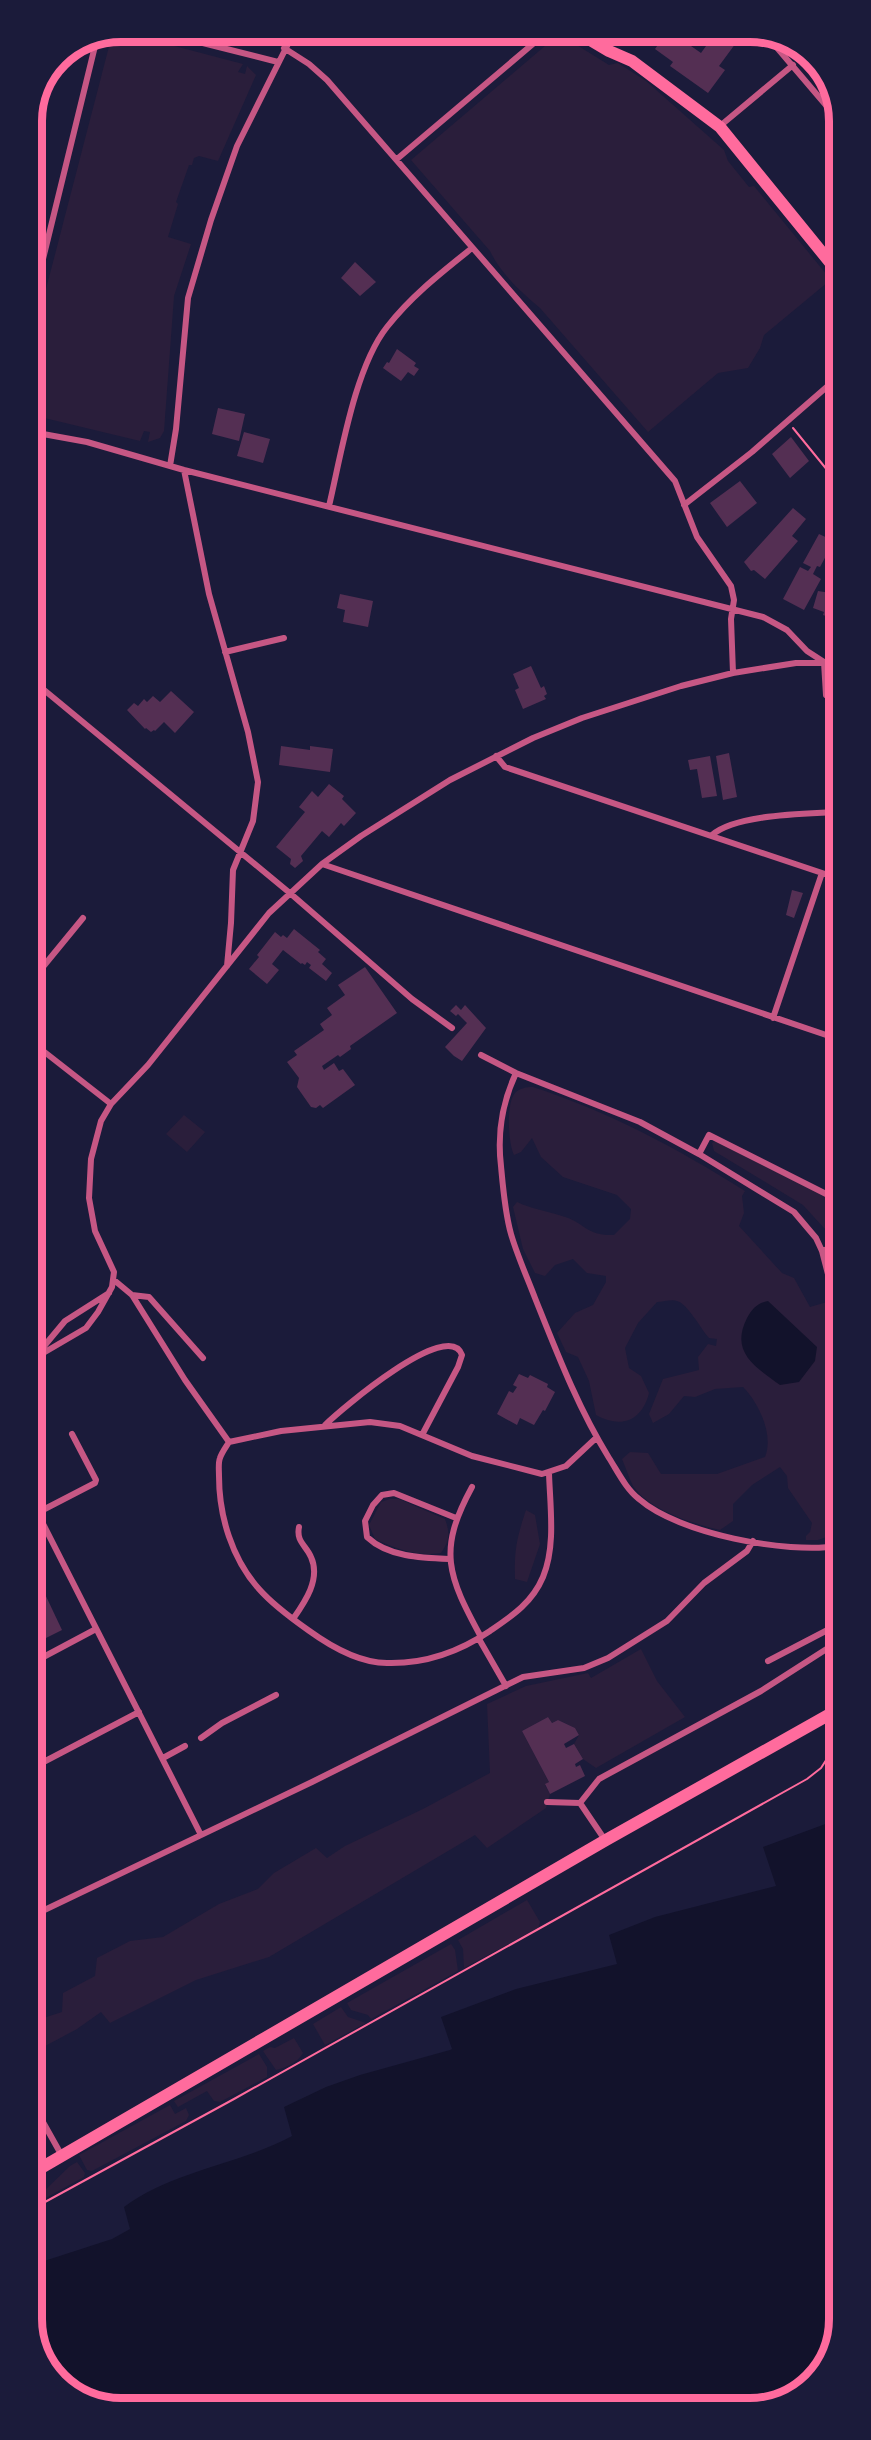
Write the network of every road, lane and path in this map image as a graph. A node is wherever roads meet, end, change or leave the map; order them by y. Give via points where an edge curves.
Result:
1 (199, 42) edge
2 (288, 42) edge
3 (535, 42) edge
4 (594, 42) edge
5 (776, 46) edge
6 (95, 47) edge
7 (284, 48) junction
8 (278, 62) junction
9 (793, 65) junction
10 (827, 106) edge
11 (720, 127) junction
12 (397, 159) junction
13 (472, 248) junction
14 (829, 261) edge
15 (42, 263) edge
16 (829, 385) edge
17 (787, 421) junction
18 (42, 434) edge
19 (170, 466) junction
20 (184, 471) junction
21 (828, 471) dead end
22 (684, 505) junction
23 (329, 506) junction
24 (732, 608) junction
25 (284, 638) dead end
26 (225, 652) junction
27 (824, 662) junction
28 (829, 662) edge
29 (733, 673) junction
30 (42, 688) edge
31 (826, 694) dead end
32 (496, 756) junction
33 (829, 813) edge
34 (712, 835) junction
35 (240, 852) junction
36 (322, 864) junction
37 (822, 873) junction
38 (829, 875) edge
39 (291, 894) junction
40 (82, 918) dead end
41 (227, 966) junction
42 (42, 968) edge
43 (773, 1018) junction
44 (452, 1028) dead end
45 (829, 1036) edge
46 (42, 1050) edge
47 (481, 1055) dead end
48 (516, 1073) junction
49 (111, 1104) junction
50 (699, 1154) junction
51 (829, 1195) edge
52 (829, 1248) edge
53 (822, 1251) junction
54 (829, 1278) edge
55 (114, 1280) junction
56 (109, 1293) junction
57 (132, 1295) junction
58 (42, 1349) edge
59 (42, 1354) edge
60 (203, 1358) dead end
61 (324, 1425) junction
62 (72, 1434) dead end
63 (422, 1435) junction
64 (596, 1438) junction
65 (229, 1442) junction
66 (549, 1473) junction
67 (472, 1486) dead end
68 (42, 1510) edge
69 (456, 1518) junction
70 (42, 1523) edge
71 (299, 1527) dead end
72 (753, 1541) junction
73 (829, 1548) edge
74 (450, 1559) junction
75 (293, 1619) junction
76 (96, 1629) junction
77 (829, 1629) edge
78 (480, 1638) junction
79 (829, 1647) edge
80 (42, 1658) edge
81 (768, 1661) dead end
82 (506, 1686) junction
83 (276, 1695) dead end
84 (139, 1712) junction
85 (829, 1715) edge
86 (201, 1738) dead end
87 (185, 1746) dead end
88 (829, 1756) edge
89 (163, 1758) junction
90 (42, 1763) edge
91 (547, 1802) dead end
92 (580, 1803) junction
93 (201, 1835) junction
94 (606, 1840) junction
95 (42, 1911) edge
96 (42, 2120) edge
97 (63, 2157) junction
98 (42, 2168) edge
99 (42, 2204) edge

1 - 8 street
2 - 7 street
3 - 12 street
4 - 11 main road via 632,61
5 - 9 street
6 - 15 street
7 - 8 street
7 - 12 street via 327,80
8 - 19 street via 237,146 188,298
9 - 10 street
9 - 11 street
11 - 14 main road
12 - 13 street
13 - 22 street via 675,481
13 - 23 street via 415,295 381,337 365,366
16 - 17 street
17 - 21 path
17 - 22 street
18 - 19 street via 87,442
19 - 20 street
20 - 23 street
20 - 26 street via 208,594
22 - 24 street via 697,537 731,586
23 - 24 street
24 - 27 street via 763,617 787,630
24 - 29 street
25 - 26 street
26 - 35 street via 258,782 253,821
27 - 28 street
27 - 29 street
27 - 31 street
29 - 32 street via 582,718
30 - 35 street
32 - 34 street via 505,767
32 - 36 street via 432,791
33 - 34 street via 741,822 720,828
34 - 37 street
35 - 39 street
35 - 41 street via 233,870
36 - 39 street
36 - 43 street
37 - 38 street
37 - 43 street
39 - 41 street via 269,913
39 - 44 street via 412,999
40 - 42 street
41 - 49 street
43 - 45 street
46 - 49 street
47 - 48 street
48 - 50 street via 610,1109
48 - 64 street via 506,1095 500,1125 501,1165 511,1234 559,1360
49 - 55 street via 94,1141 89,1179 95,1231
50 - 51 street via 709,1135
50 - 53 street via 794,1212
52 - 53 street
53 - 54 street
55 - 56 street
55 - 57 street
56 - 58 street via 65,1321
56 - 59 street via 86,1328
57 - 60 street via 149,1297
57 - 65 street
61 - 63 street via 370,1422 400,1426
61 - 63 street via 374,1382 403,1364 432,1351 461,1350 458,1367
61 - 65 street
62 - 68 street via 95,1483
63 - 66 street via 472,1456
64 - 66 street via 566,1466
64 - 72 street via 637,1498 655,1511 679,1522
65 - 75 street via 219,1459 223,1521 248,1574
66 - 78 street via 550,1545 543,1576 531,1599 519,1611
67 - 69 street
69 - 74 street
69 - 74 street via 394,1493 382,1495 365,1521 367,1537 389,1550
70 - 76 street
71 - 75 street via 299,1541 311,1556 312,1580 310,1591
72 - 73 street
72 - 82 street via 747,1551 704,1583 650,1634 584,1668 523,1677
74 - 78 street via 459,1594
75 - 78 street via 345,1653 385,1664 434,1659
76 - 80 street
76 - 84 street
77 - 81 street
78 - 82 street
79 - 92 street via 761,1691 599,1779
82 - 93 street
83 - 86 street
84 - 89 street
84 - 90 street
85 - 94 main road
87 - 89 street
88 - 99 path via 807,1779
89 - 93 street
91 - 92 street
92 - 94 street
93 - 95 street
94 - 97 main road
96 - 97 street
97 - 98 main road

